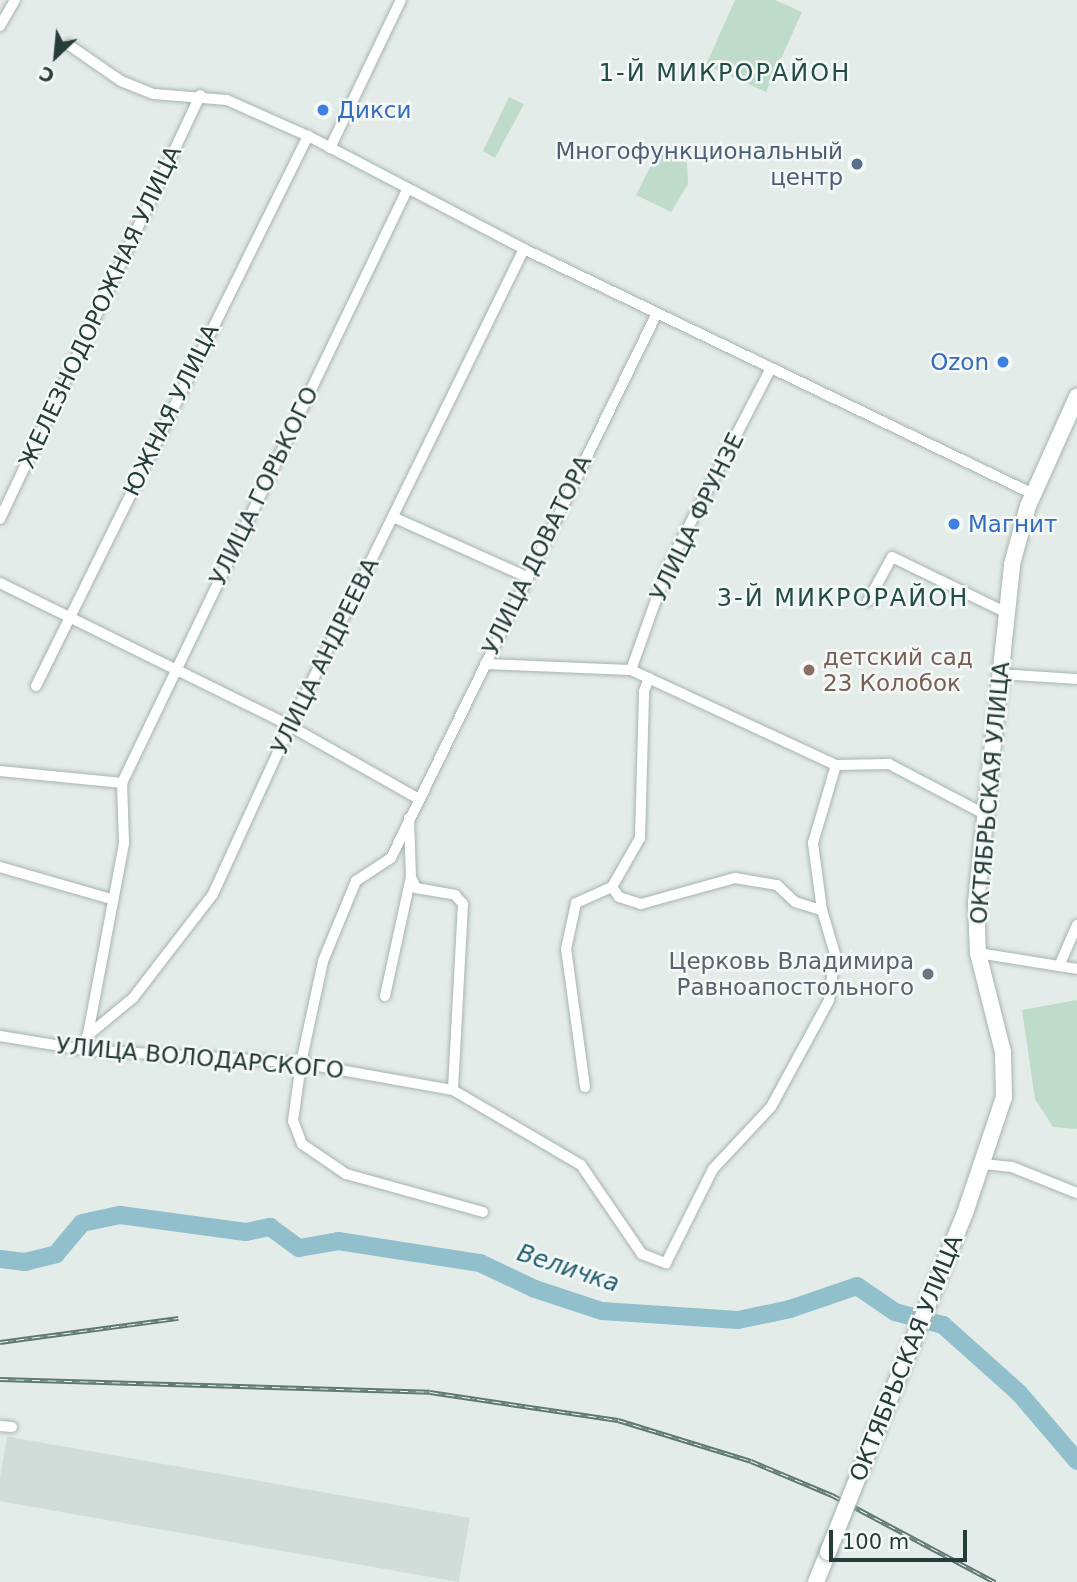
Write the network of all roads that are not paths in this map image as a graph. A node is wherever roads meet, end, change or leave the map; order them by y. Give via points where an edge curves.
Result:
1 (15, 0) edge
2 (401, 0) edge
3 (0, 26) edge
4 (69, 45) dead end
5 (200, 94) junction
6 (308, 136) junction
7 (330, 149) junction
8 (407, 190) junction
9 (524, 249) junction
10 (657, 313) junction
11 (771, 368) junction
12 (1077, 397) edge
13 (1034, 494) junction
14 (393, 517) junction
15 (0, 519) edge
16 (527, 577) junction
17 (0, 583) edge
18 (868, 601) dead end
19 (1007, 613) junction
20 (72, 616) junction
21 (485, 664) junction
22 (177, 668) junction
23 (631, 670) junction
24 (1001, 674) junction
25 (649, 678) junction
26 (1077, 679) edge
27 (36, 686) dead end
28 (290, 726) junction
29 (836, 765) junction
30 (0, 771) edge
31 (122, 783) junction
32 (419, 799) junction
33 (988, 816) junction
34 (410, 818) junction
35 (0, 867) edge
36 (411, 877) junction
37 (612, 887) junction
38 (111, 899) junction
39 (822, 910) junction
40 (1077, 925) edge
41 (978, 953) junction
42 (1059, 966) junction
43 (1077, 969) edge
44 (385, 996) dead end
45 (0, 1036) edge
46 (88, 1036) junction
47 (85, 1050) junction
48 (301, 1063) junction
49 (585, 1087) dead end
50 (453, 1090) junction
51 (983, 1164) junction
52 (1077, 1193) edge
53 (484, 1212) dead end
54 (816, 1582) edge

1 - 3 street
2 - 7 street
4 - 5 street via 88,62 132,86 155,94
5 - 6 street via 227,100
5 - 15 street, ЖЕЛЕЗНОДОРОЖНАЯ УЛИЦА
6 - 7 street
6 - 20 street, ЮЖНАЯ УЛИЦА
7 - 8 street
8 - 9 street
8 - 22 street, УЛИЦА ГОРЬКОГО
9 - 10 street
9 - 14 street, УЛИЦА АНДРЕЕВА
10 - 11 street
10 - 16 street, УЛИЦА ДОВАТОРА
11 - 13 street
11 - 23 street, УЛИЦА ФРУНЗЕ via 668,566
12 - 13 main road, ОКТЯБРЬСКАЯ УЛИЦА
13 - 19 main road, ОКТЯБРЬСКАЯ УЛИЦА via 1012,564
14 - 16 street
14 - 28 street, УЛИЦА АНДРЕЕВА
16 - 21 street, УЛИЦА ДОВАТОРА
17 - 20 street
18 - 19 street via 892,557
19 - 24 main road, ОКТЯБРЬСКАЯ УЛИЦА
20 - 22 street
20 - 27 street, ЮЖНАЯ УЛИЦА
21 - 23 street
21 - 32 street, УЛИЦА ДОВАТОРА
22 - 28 street
22 - 31 street, УЛИЦА ГОРЬКОГО
23 - 25 street
24 - 26 street
24 - 33 main road, ОКТЯБРЬСКАЯ УЛИЦА
25 - 29 street
25 - 37 street via 644,691 640,838
28 - 32 street
28 - 46 street, УЛИЦА АНДРЕЕВА via 213,894 148,982
29 - 33 street via 889,764
29 - 39 street via 813,843
30 - 31 street
31 - 38 street via 124,843
32 - 34 street, УЛИЦА ДОВАТОРА
33 - 41 main road, ОКТЯБРЬСКАЯ УЛИЦА via 976,904
34 - 36 street
34 - 48 street, УЛИЦА ДОВАТОРА via 391,858 356,881 323,961
35 - 38 street
36 - 44 street
36 - 50 street via 416,888 455,895 463,904
37 - 39 street via 619,897 641,904 735,878 777,885 795,902
37 - 49 street via 576,903 566,949
38 - 46 street
39 - 50 street, УЛИЦА ВОЛОДАРСКОГО via 835,954 829,1000 771,1108 713,1168 666,1264 642,1254 581,1164
40 - 42 street
41 - 42 street
41 - 51 main road, ОКТЯБРЬСКАЯ УЛИЦА via 1003,1052 1004,1075 1004,1097
42 - 43 street
45 - 47 street, УЛИЦА ВОЛОДАРСКОГО
46 - 47 street
47 - 48 street, УЛИЦА ВОЛОДАРСКОГО
48 - 50 street, УЛИЦА ВОЛОДАРСКОГО
48 - 53 street, УЛИЦА ДОВАТОРА via 293,1121 302,1144 346,1174
51 - 52 street via 1012,1167
51 - 54 main road, ОКТЯБРЬСКАЯ УЛИЦА, bridge

